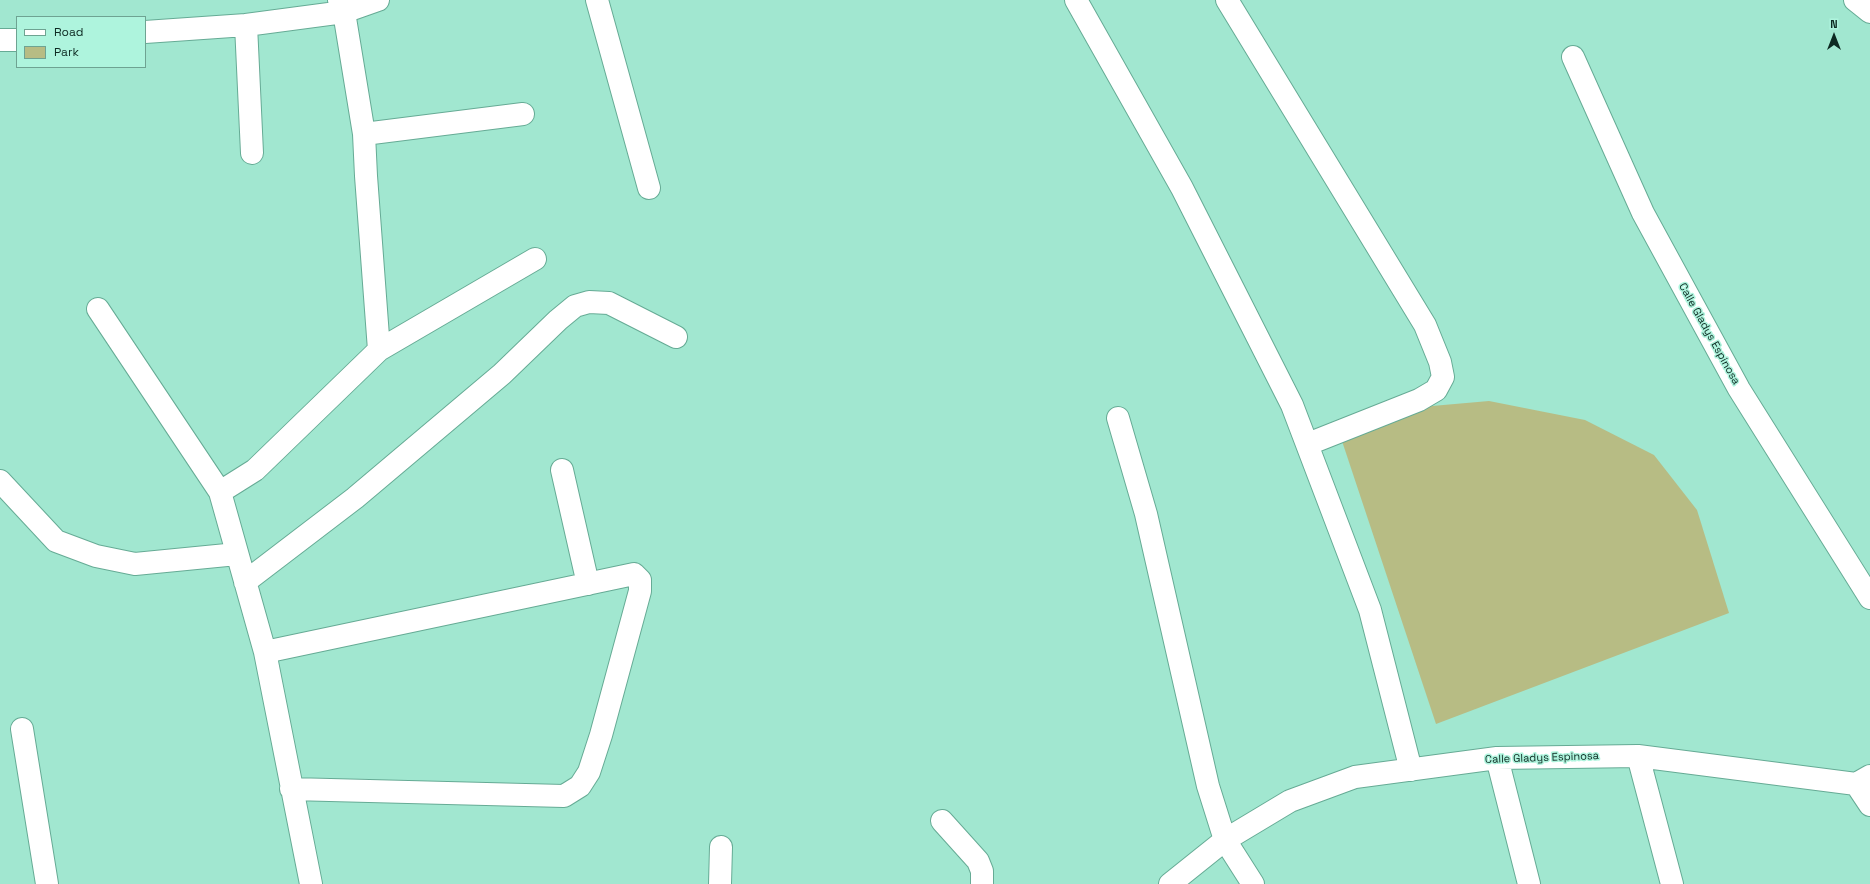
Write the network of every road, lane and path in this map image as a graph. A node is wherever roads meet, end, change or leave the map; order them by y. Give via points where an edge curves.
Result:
1 (378, 0) edge
2 (597, 0) edge
3 (1076, 0) edge
4 (1227, 0) edge
5 (1855, 0) edge
6 (342, 6) edge
7 (1870, 12) edge
8 (246, 25) junction
9 (146, 32) edge
10 (0, 40) edge
11 (16, 40) edge
12 (1574, 57) dead end
13 (524, 114) dead end
14 (364, 134) junction
15 (252, 153) dead end
16 (649, 188) dead end
17 (535, 258) dead end
18 (98, 308) dead end
19 (676, 337) dead end
20 (379, 350) junction
21 (1118, 418) dead end
22 (1308, 444) junction
23 (562, 470) dead end
24 (0, 481) edge
25 (220, 492) junction
26 (237, 554) junction
27 (245, 582) junction
28 (588, 584) junction
29 (1870, 598) edge
30 (264, 652) junction
31 (22, 729) dead end
32 (1638, 756) junction
33 (1497, 758) junction
34 (1411, 770) junction
35 (1863, 780) edge
36 (291, 789) junction
37 (1870, 805) edge
38 (942, 821) dead end
39 (1225, 840) junction
40 (721, 847) dead end
41 (47, 884) edge
42 (311, 884) edge
43 (720, 884) edge
44 (982, 884) edge
45 (1170, 884) edge
46 (1252, 884) edge
47 (1529, 884) edge
48 (1672, 884) edge

1 - 6 street
2 - 16 street
3 - 22 street via 1182,188 1292,405
4 - 22 street via 1425,325 1440,362 1443,377 1436,390 1419,400
5 - 7 street
6 - 8 street
6 - 14 street
8 - 9 street
8 - 15 street
10 - 11 street
12 - 29 street, Calle Gladys Espinosa via 1643,213 1676,274 1739,389
13 - 14 street
14 - 20 street
17 - 20 street
18 - 25 street
19 - 27 street via 609,303 589,302 575,306 502,374 355,498
20 - 25 street via 255,470
21 - 39 street via 1146,514 1208,786
22 - 34 street via 1370,610
23 - 28 street
24 - 26 street via 56,541 96,556 135,564
25 - 26 street
26 - 27 street
27 - 30 street
28 - 30 street
28 - 36 street via 634,574 640,580 640,591 601,735 589,772 580,786 564,796
30 - 36 street
31 - 41 street
32 - 33 street, Calle Gladys Espinosa
32 - 35 street, Calle Gladys Espinosa
32 - 48 street
33 - 34 street, Calle Gladys Espinosa
33 - 47 street
34 - 39 street, Calle Gladys Espinosa via 1355,777 1290,802
35 - 37 street
36 - 42 street
38 - 44 street via 978,861 982,871
39 - 45 street, Calle Gladys Espinosa
39 - 46 street
40 - 43 street

